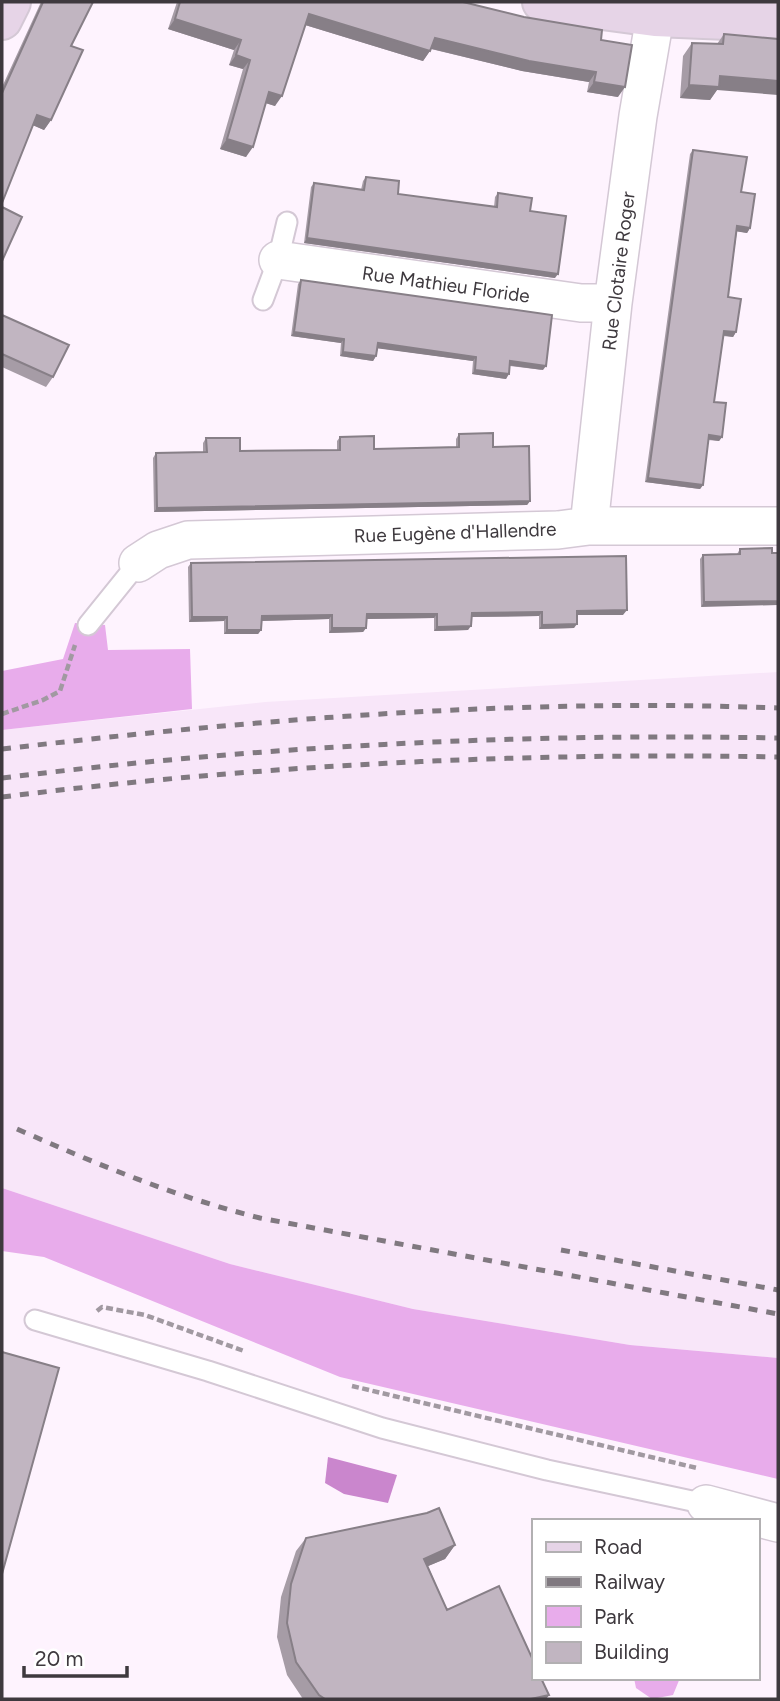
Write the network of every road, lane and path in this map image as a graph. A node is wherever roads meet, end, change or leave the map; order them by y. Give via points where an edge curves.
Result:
1 (10, 2) edge
2 (541, 2) edge
3 (655, 17) junction
4 (2, 20) edge
5 (778, 22) edge
6 (286, 222) dead end
7 (278, 260) junction
8 (263, 300) dead end
9 (613, 303) junction
10 (589, 526) junction
11 (778, 526) edge
12 (138, 564) joint
13 (88, 625) joint
14 (2, 714) edge
15 (35, 1320) dead end
16 (71, 1331) junction
17 (255, 1355) dead end
18 (350, 1386) dead end
19 (704, 1487) junction
20 (778, 1523) edge

1 - 4 street
2 - 3 street
3 - 5 street
3 - 9 street, Rue Clotaire Roger
6 - 7 lane
7 - 8 lane
7 - 9 street, Rue Mathieu Floride via 581,303
9 - 10 street, Rue Clotaire Roger
10 - 11 street, Rue Eugène d'Hallendre
10 - 12 street, Rue Eugène d'Hallendre via 188,540 158,550
12 - 13 lane
13 - 14 path via 76,640 60,691
15 - 16 lane
16 - 17 path via 103,1307 145,1315
16 - 19 lane via 382,1428 547,1470
18 - 19 path
19 - 20 street

